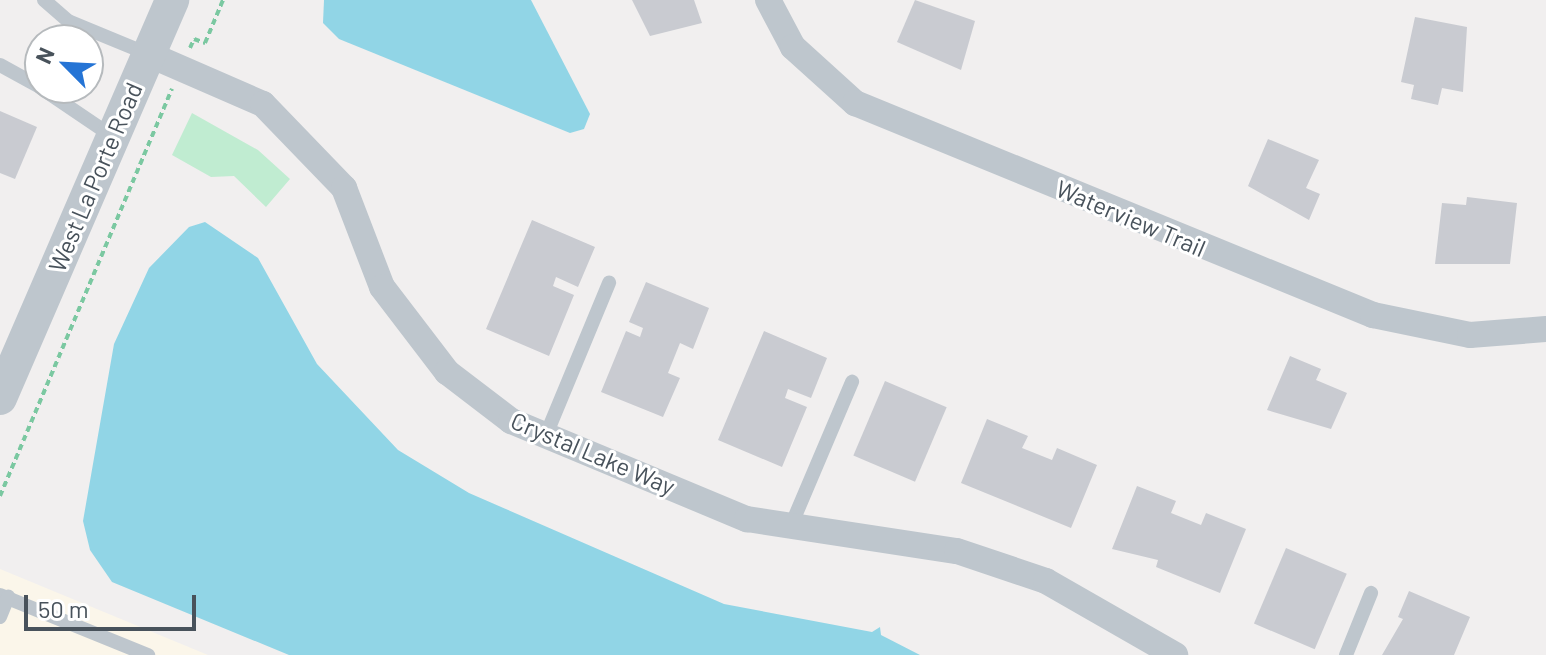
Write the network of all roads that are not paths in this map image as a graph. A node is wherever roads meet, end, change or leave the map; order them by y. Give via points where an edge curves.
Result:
1 (44, 0) edge
2 (172, 0) edge
3 (768, 0) edge
4 (148, 54) junction
5 (0, 65) edge
6 (24, 78) edge
7 (65, 104) edge
8 (112, 136) junction
9 (609, 283) dead end
10 (1546, 329) edge
11 (9, 351) edge
12 (852, 382) dead end
13 (0, 398) edge
14 (546, 435) junction
15 (790, 528) junction
16 (1371, 593) dead end
17 (4, 596) edge
18 (0, 617) edge
19 (148, 655) edge
20 (1175, 655) edge
21 (1346, 655) edge

1 - 4 lane via 68,21
2 - 4 street, West La Porte Road
3 - 10 street, Waterview Trail via 793,47 855,103 1373,315 1470,335
4 - 8 street, West La Porte Road
4 - 14 street, Crystal Lake Way via 263,104 344,188 382,287 447,372 511,421
5 - 6 lane
7 - 8 lane
8 - 11 street, West La Porte Road
9 - 14 lane
11 - 13 street, West La Porte Road
12 - 15 lane
14 - 15 street, Crystal Lake Way via 747,519
15 - 20 street, Crystal Lake Way via 957,551 1046,581
16 - 21 lane
17 - 18 lane
17 - 19 lane

